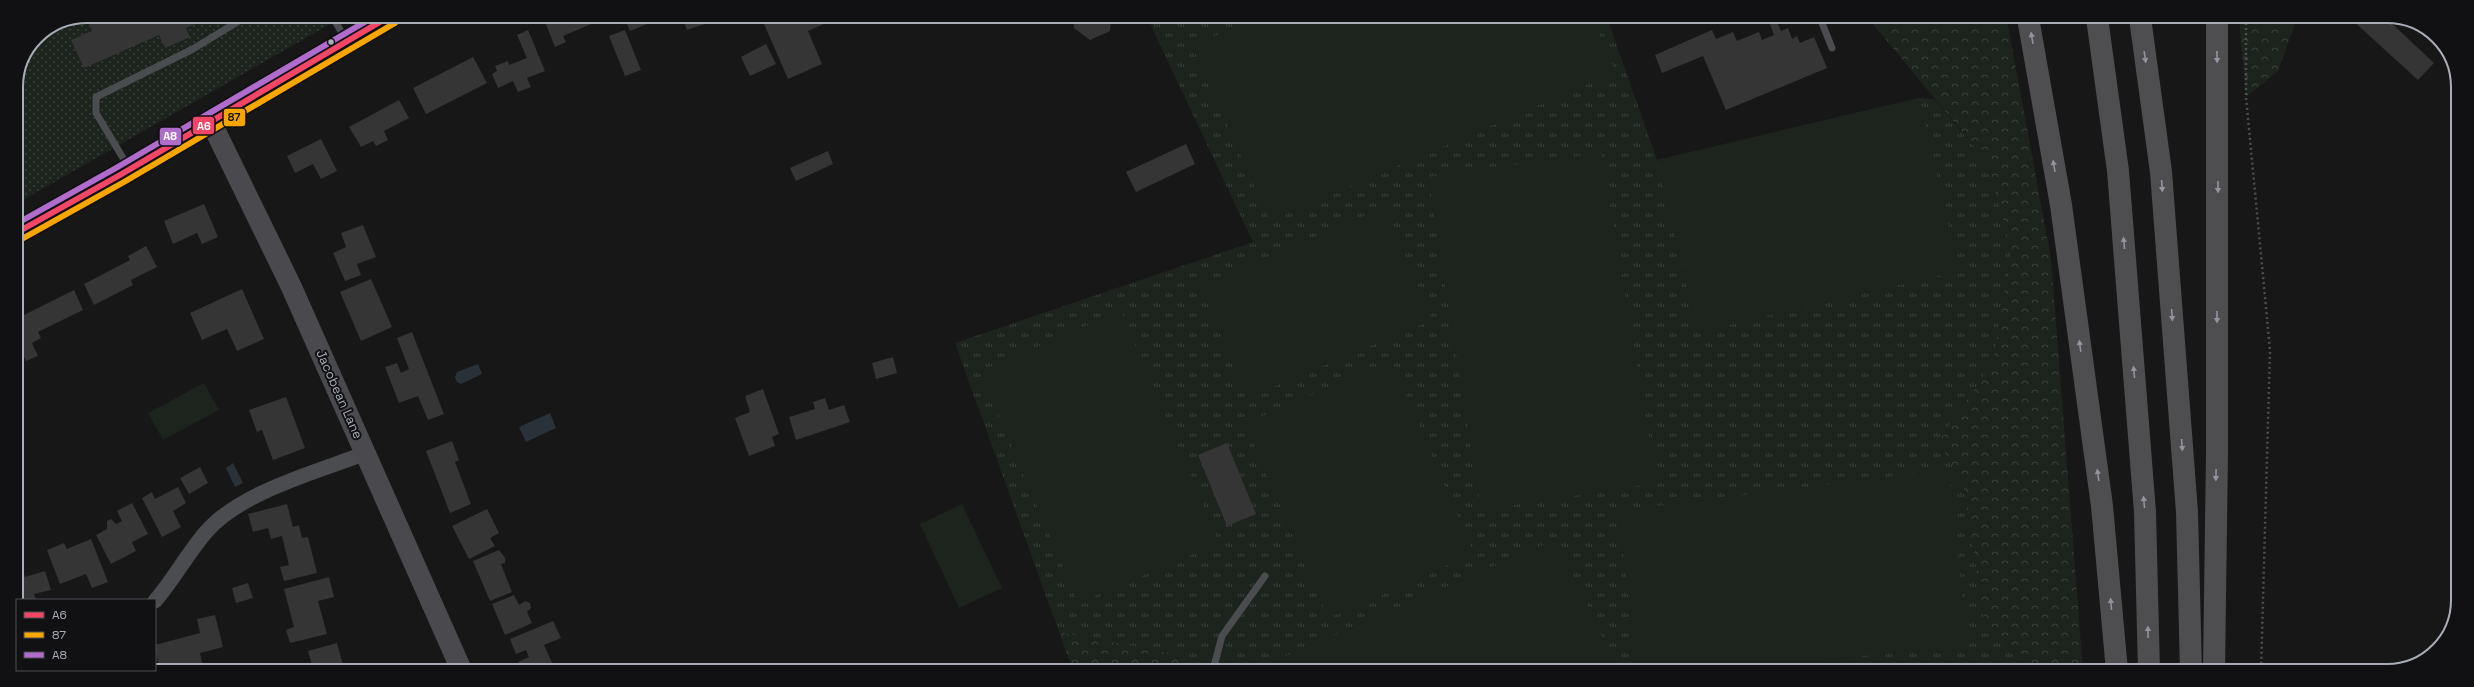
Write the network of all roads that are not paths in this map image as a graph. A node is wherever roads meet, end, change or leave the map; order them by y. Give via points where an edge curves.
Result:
1 (236, 23) edge
2 (336, 23) edge
3 (380, 23) edge
4 (1822, 23) edge
5 (2029, 23) edge
6 (2098, 23) edge
7 (2141, 23) edge
8 (2217, 23) edge
9 (347, 42) junction
10 (1832, 48) dead end
11 (211, 122) junction
12 (130, 169) junction
13 (23, 229) edge
14 (366, 453) junction
15 (1266, 576) dead end
16 (156, 600) edge
17 (459, 664) edge
18 (1215, 664) edge
19 (2115, 664) edge
20 (2149, 664) edge
21 (2191, 664) edge
22 (2214, 664) edge

1 - 12 lane via 193,49 96,97 96,113
2 - 9 lane
3 - 9 main road
4 - 10 lane
19 -> 5 highway via 2101,498 2061,205
20 -> 6 highway via 2145,512 2119,179
7 -> 21 highway via 2163,204 2187,512
8 -> 22 highway
9 - 11 main road
11 - 12 main road
11 - 14 street, Jacobean Lane via 291,286
12 - 13 main road
14 - 16 street via 248,498 206,532
14 - 17 street, Jacobean Lane
15 - 18 lane via 1222,636

